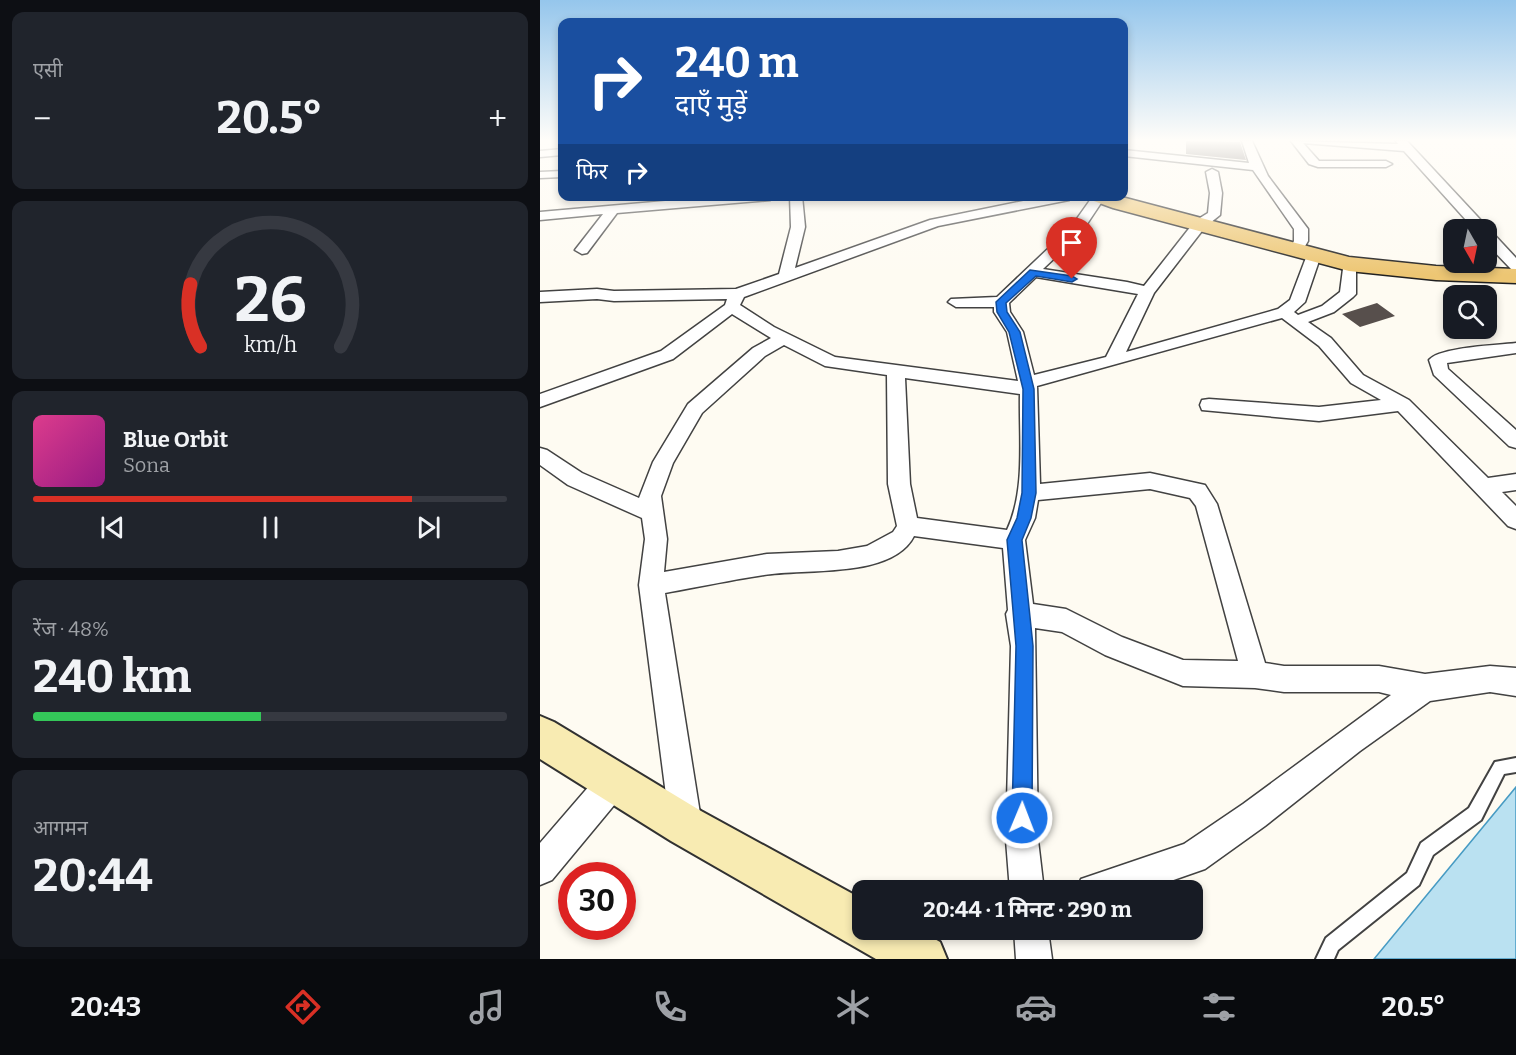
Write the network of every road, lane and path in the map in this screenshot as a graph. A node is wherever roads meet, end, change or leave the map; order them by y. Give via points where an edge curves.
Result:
1 (1215, 186) edge
2 (1269, 186) edge
3 (1442, 186) edge
4 (624, 201) edge
5 (715, 201) edge
6 (796, 201) edge
7 (1044, 201) edge
8 (1095, 201) edge
9 (1113, 201) edge
10 (616, 210) junction
11 (540, 216) edge
12 (1473, 219) edge
13 (1200, 224) junction
14 (582, 250) dead end
15 (1497, 251) edge
16 (1305, 252) junction
17 (1349, 264) junction
18 (1034, 272) junction
19 (1513, 276) edge
20 (786, 277) junction
21 (1147, 292) junction
22 (540, 297) edge
23 (735, 300) junction
24 (956, 302) dead end
25 (1001, 302) junction
26 (1290, 316) junction
27 (784, 338) junction
28 (1516, 348) edge
29 (1114, 359) junction
30 (896, 372) junction
31 (1028, 386) junction
32 (540, 401) edge
33 (1402, 404) junction
34 (1209, 405) dead end
35 (1516, 441) edge
36 (540, 455) edge
37 (1516, 482) edge
38 (1485, 488) junction
39 (1029, 493) junction
40 (653, 513) junction
41 (1516, 520) edge
42 (908, 526) junction
43 (1014, 540) junction
44 (651, 585) junction
45 (1019, 614) junction
46 (1255, 675) junction
47 (1516, 682) edge
48 (1425, 688) junction
49 (540, 736) edge
50 (1516, 765) edge
51 (614, 780) junction
52 (686, 826) junction
53 (540, 868) edge
54 (1026, 880) edge
55 (1125, 880) edge
56 (852, 919) edge
57 (890, 940) edge
58 (1032, 940) edge
59 (923, 959) edge
60 (1034, 959) edge
61 (1325, 959) edge

1 - 13 street via 1214,215
2 - 16 street via 1301,229
3 - 12 street
4 - 10 street
5 - 10 street
6 - 20 street via 798,227
7 - 20 street via 935,223
8 - 18 street via 1076,230
9 - 13 main road
10 - 11 street
10 - 14 street
13 - 16 main road
13 - 21 street
15 - 19 street
16 - 17 main road
16 - 26 street via 1297,302
17 - 19 main road via 1413,272
17 - 26 street via 1348,294 1328,309
18 - 21 street
18 - 25 street
20 - 23 street
21 - 29 street
22 - 23 street
23 - 27 street
23 - 32 street via 668,355
24 - 25 street
25 - 31 street via 1002,312 1015,332
26 - 29 street
26 - 33 street via 1324,342 1357,379
27 - 30 street via 831,362
27 - 40 street via 759,352 695,409 658,471 650,496
28 - 35 street via 1447,357 1437,363 1440,371
29 - 31 street
30 - 31 street
30 - 42 street via 900,484
31 - 39 street
33 - 34 street via 1319,414
33 - 38 street
36 - 40 street via 575,479
37 - 38 street
38 - 41 street
39 - 43 street
39 - 46 street via 1150,481 1197,491 1206,504
40 - 44 street via 656,539
42 - 43 street
42 - 44 street via 901,539 872,555 838,561 767,564
43 - 45 street
44 - 52 street
45 - 46 street via 1066,621 1114,646 1183,673
45 - 54 street via 1024,646 1022,840
46 - 48 street via 1284,679 1379,678
47 - 48 street via 1490,679
48 - 55 street via 1193,857
49 - 51 street
50 - 61 lane via 1500,767 1475,814 1427,849 1413,879 1332,944
51 - 52 street
51 - 53 street
52 - 56 street
57 - 59 street
58 - 60 street

